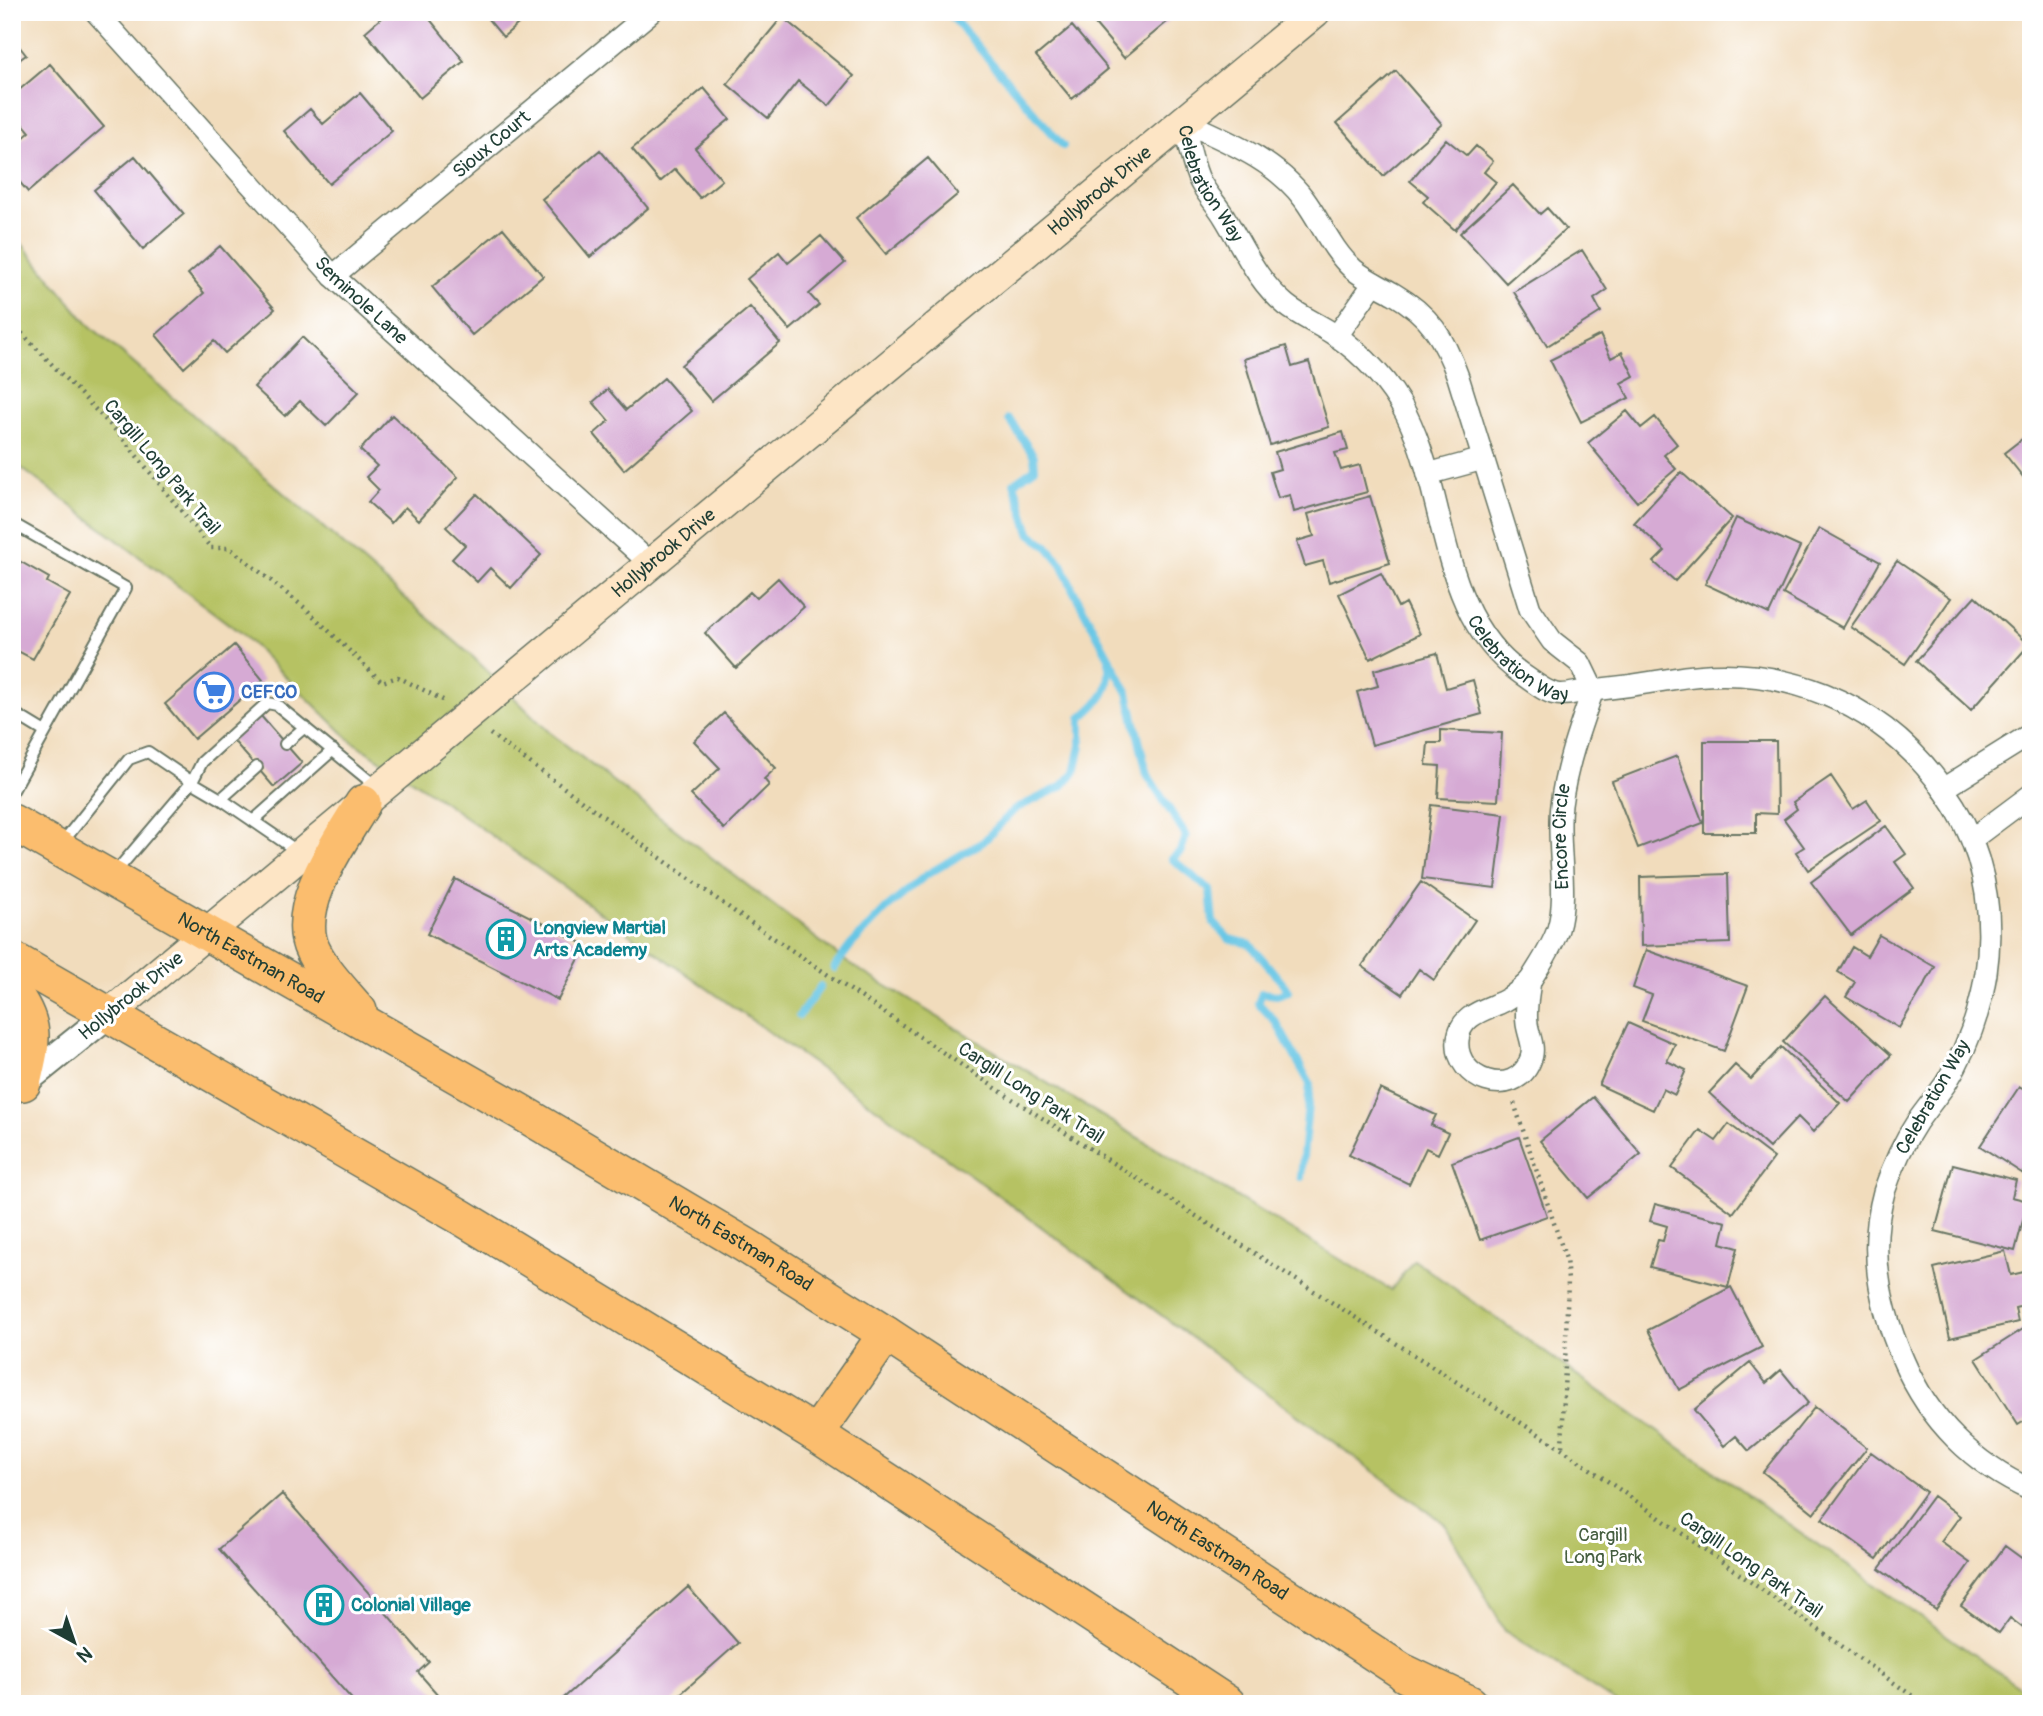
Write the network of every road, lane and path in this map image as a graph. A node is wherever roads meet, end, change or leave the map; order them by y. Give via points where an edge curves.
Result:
1 (96, 12) edge
2 (650, 12) edge
3 (1315, 12) edge
4 (1183, 121) junction
5 (333, 276) junction
6 (1374, 284) junction
7 (12, 323) edge
8 (1337, 336) junction
9 (1483, 459) junction
10 (1428, 474) junction
11 (12, 523) edge
12 (651, 564) junction
13 (1593, 690) junction
14 (436, 695) dead end
15 (12, 712) edge
16 (305, 727) junction
17 (45, 732) junction
18 (2031, 734) edge
19 (498, 740) dead end
20 (285, 744) dead end
21 (333, 750) junction
22 (257, 767) dead end
23 (192, 782) junction
24 (1943, 789) junction
25 (12, 792) edge
26 (2031, 795) edge
27 (371, 796) junction
28 (221, 799) junction
29 (253, 821) junction
30 (12, 822) edge
31 (1972, 839) junction
32 (59, 848) junction
33 (301, 854) junction
34 (111, 877) junction
35 (207, 934) junction
36 (12, 959) edge
37 (1530, 981) junction
38 (12, 991) edge
39 (109, 1014) junction
40 (372, 1027) junction
41 (1511, 1081) junction
42 (18, 1088) edge
43 (886, 1334) junction
44 (816, 1434) junction
45 (1562, 1449) junction
46 (2031, 1490) edge
47 (1406, 1674) junction
48 (1228, 1704) edge
49 (1447, 1704) edge
50 (1469, 1704) edge
51 (1924, 1704) edge

1 - 5 street, Seminole Lane
2 - 5 street, Sioux Court
3 - 4 main road, Hollybrook Drive
4 - 6 street, Celebration Way via 1248,151 1289,183 1306,201 1336,251
4 - 8 street, Celebration Way via 1199,181 1262,281 1288,307
4 - 12 main road, Hollybrook Drive
5 - 12 street, Seminole Lane
6 - 8 street
6 - 9 street, Celebration Way via 1427,318 1443,341
7 - 14 path, Cargill Long Park Trail via 120,435 211,548 230,548 305,608 382,682 398,677
8 - 10 street, Celebration Way via 1375,371 1401,404
9 - 10 street
9 - 13 street, Celebration Way via 1530,609 1552,641 1580,663
10 - 13 street, Celebration Way via 1456,582 1485,637 1514,668 1547,690 1558,695
11 - 17 lane via 126,588
12 - 27 main road, Hollybrook Drive
13 - 24 street, Celebration Way via 1724,673 1796,684 1830,696 1878,723 1916,755
13 - 37 street, Encore Circle via 1561,804 1559,926
15 - 17 lane
16 - 20 lane
16 - 21 lane
16 - 23 lane via 277,705 267,703 202,762
17 - 25 lane
18 - 24 street
19 - 45 path, Cargill Long Park Trail via 736,912 995,1087
21 - 27 lane
21 - 29 lane
22 - 28 lane
23 - 28 lane
23 - 32 lane via 148,752 129,759
23 - 34 lane
24 - 31 street, Celebration Way
26 - 31 street
27 - 33 main road, Hollybrook Drive
27 - 40 main road via 311,895 309,932 311,948 322,966
28 - 29 lane
29 - 33 lane
30 - 32 main road, North Eastman Road
31 - 46 street, Celebration Way via 1987,905 1984,993 1961,1056 1913,1128 1889,1178 1877,1230 1878,1267 1890,1331 1929,1407 1970,1453
32 - 34 main road, North Eastman Road
33 - 35 main road, Hollybrook Drive
34 - 35 main road, North Eastman Road
35 - 39 main road, Hollybrook Drive
35 - 40 main road, North Eastman Road
36 - 39 main road
37 - 41 street, Encore Circle via 1527,1013 1533,1051 1525,1070
37 - 41 street, Encore Circle via 1508,999 1470,1018 1458,1041 1471,1072 1490,1083
38 - 42 main road via 26,1012 33,1041
39 - 42 street, Hollybrook Drive
39 - 44 main road via 461,1217
40 - 43 main road, North Eastman Road via 733,1238
41 - 45 path via 1566,1259
43 - 44 main road
43 - 47 main road, North Eastman Road
44 - 48 main road
45 - 51 path, Cargill Long Park Trail
47 - 49 highway, North Eastman Road
47 - 50 highway

